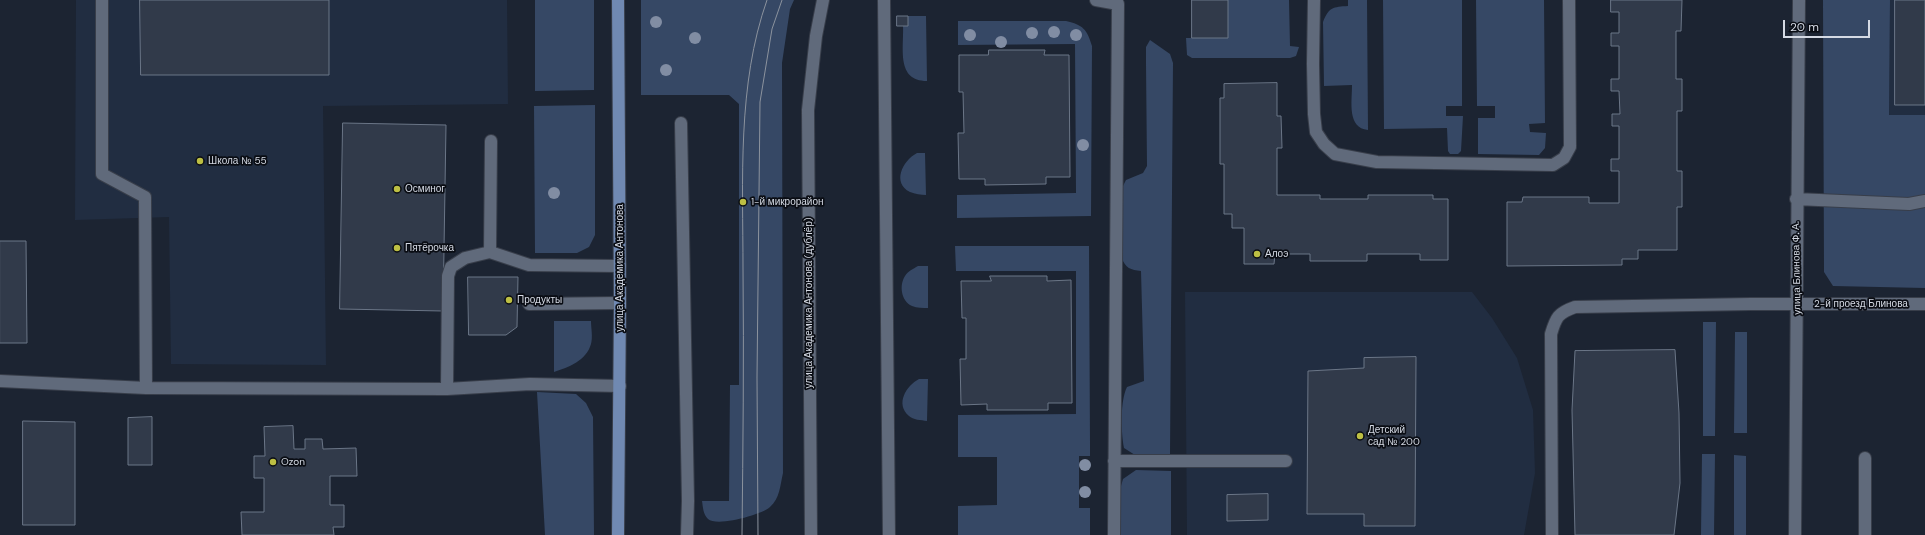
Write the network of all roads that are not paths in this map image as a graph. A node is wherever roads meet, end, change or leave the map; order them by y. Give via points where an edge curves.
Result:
1 (102, 0) edge
2 (618, 0) edge
3 (823, 0) edge
4 (884, 0) edge
5 (1096, 0) edge
6 (1314, 0) edge
7 (1569, 0) edge
8 (1799, 0) edge
9 (1124, 2) edge
10 (681, 123) dead end
11 (491, 141) dead end
12 (1796, 199) junction
13 (1925, 201) edge
14 (490, 252) junction
15 (620, 266) junction
16 (620, 303) junction
17 (529, 304) dead end
18 (1797, 304) junction
19 (1925, 304) edge
20 (0, 381) edge
21 (620, 386) junction
22 (146, 388) junction
23 (447, 389) junction
24 (1865, 458) dead end
25 (1114, 461) junction
26 (1286, 461) dead end
27 (618, 535) edge
28 (687, 535) edge
29 (811, 535) edge
30 (889, 535) edge
31 (1114, 535) edge
32 (1552, 535) edge
33 (1795, 535) edge
34 (1865, 535) edge

1 - 22 street via 102,174 145,197
2 - 15 main road, улица Академика Антонова
3 - 29 street, улица Академика Антонова (дублёр) via 816,36 808,110
4 - 30 street
5 - 9 street
6 - 7 street via 1313,71 1316,132 1335,154 1377,162 1553,165 1564,158 1570,147
8 - 12 street, улица Блинова Ф. А.
9 - 25 street
10 - 28 street
11 - 14 street
12 - 13 street via 1909,204
12 - 18 street, улица Блинова Ф. А.
14 - 15 street via 529,265
14 - 23 street via 464,258 451,267 448,276
15 - 16 main road, улица Академика Антонова
16 - 17 street
16 - 21 main road, улица Академика Антонова
18 - 19 street, 2-й проезд Блинова
18 - 32 street, 2-й проезд Блинова via 1575,307 1564,311 1556,318 1551,334
18 - 33 street, улица Блинова Ф. А.
20 - 22 street
21 - 23 street via 530,384
21 - 27 main road, улица Академика Антонова
22 - 23 street
24 - 34 street
25 - 26 street
25 - 31 street

